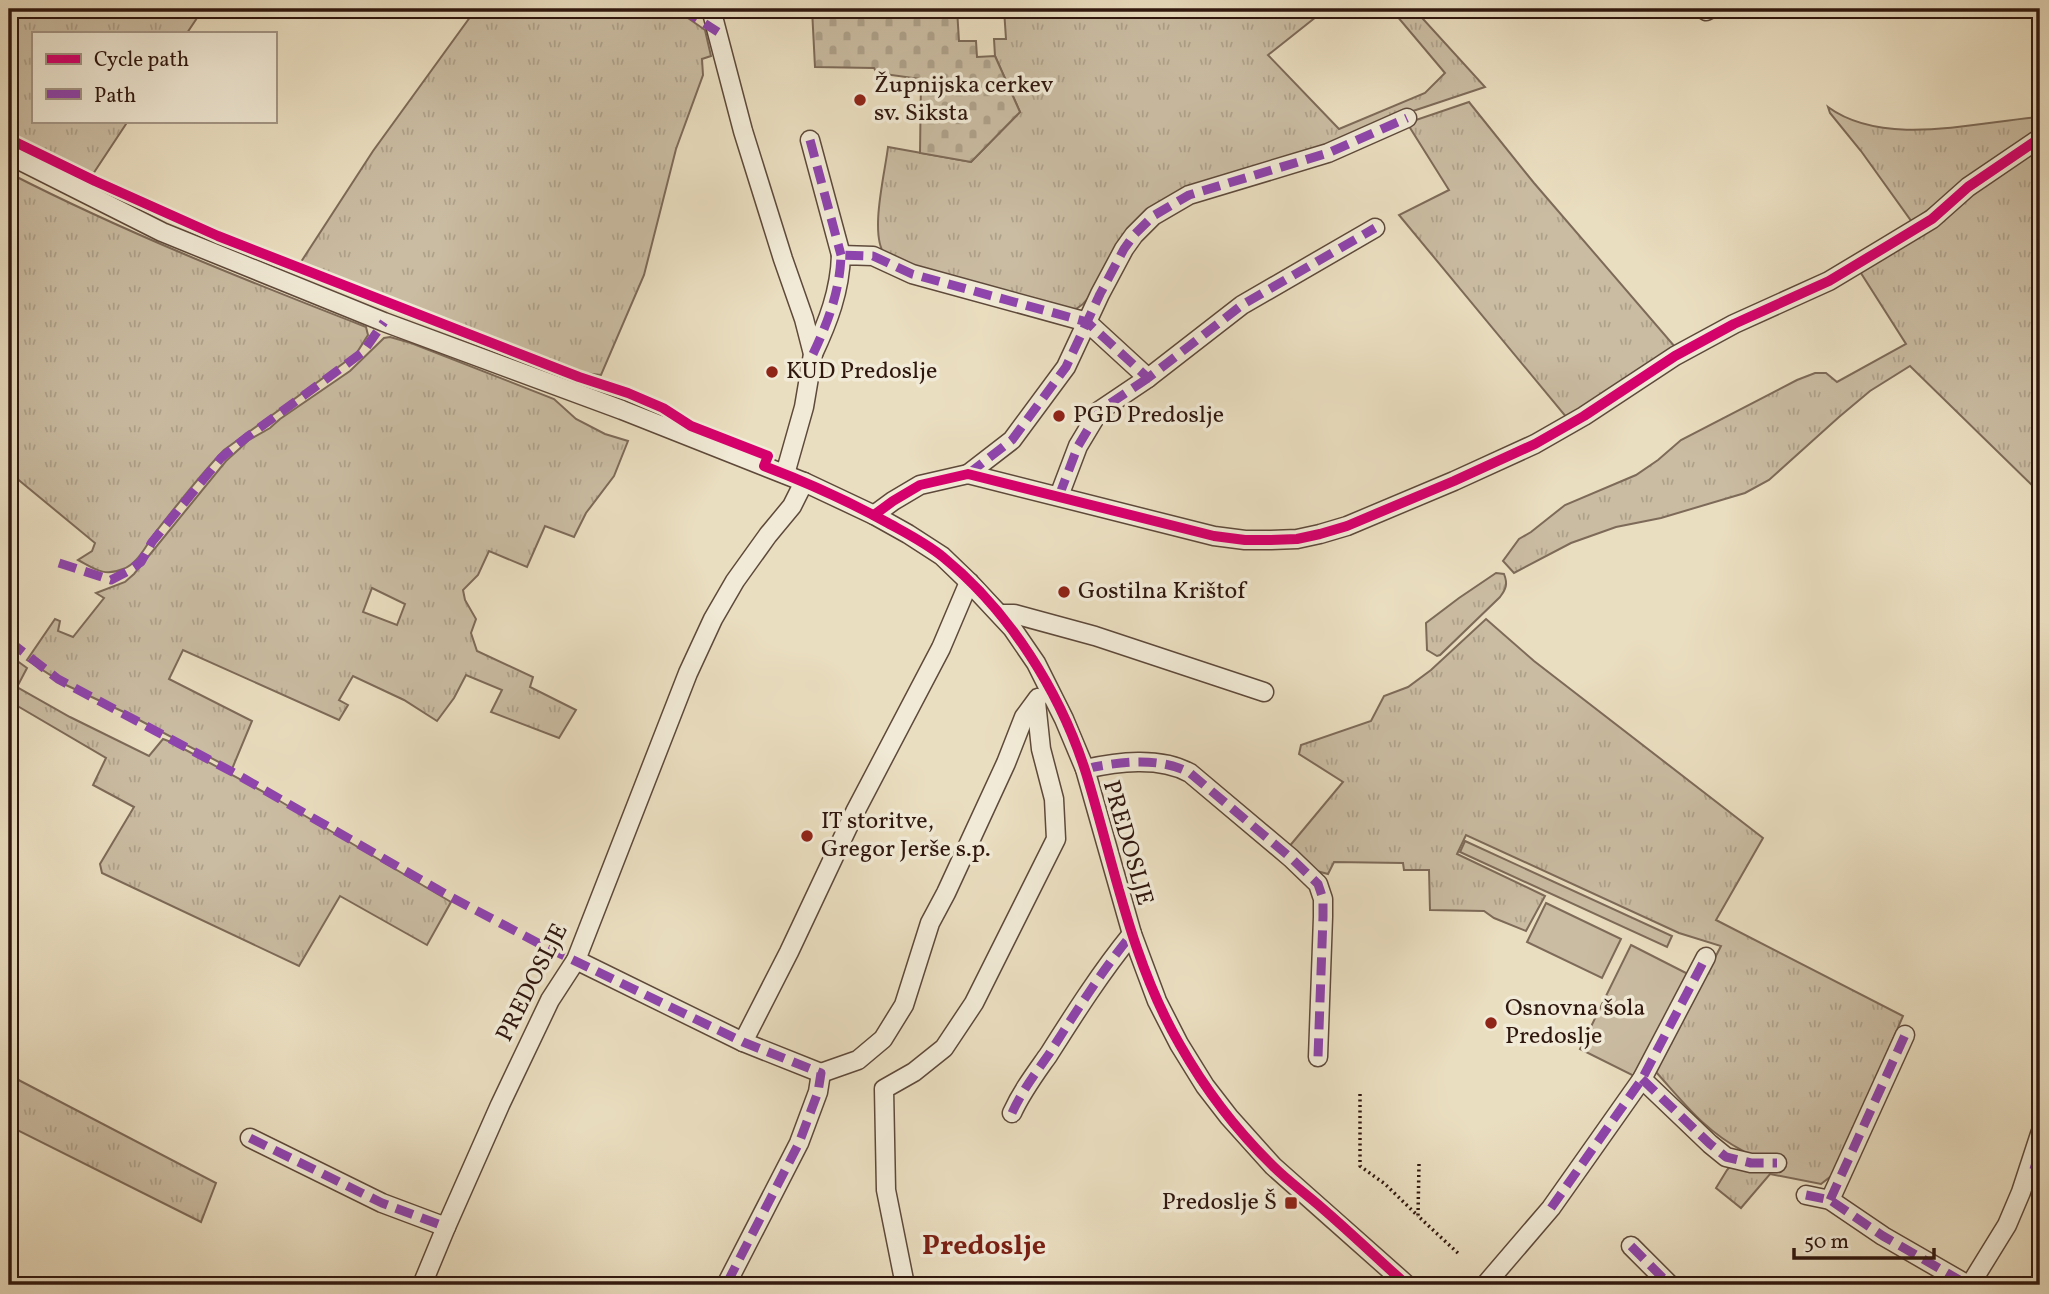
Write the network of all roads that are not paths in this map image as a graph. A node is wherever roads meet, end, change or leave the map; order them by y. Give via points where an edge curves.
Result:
1 (711, 9) edge
2 (1407, 118) dead end
3 (2040, 138) edge
4 (810, 140) dead end
5 (9, 155) edge
6 (1375, 229) dead end
7 (841, 255) junction
8 (1087, 322) junction
9 (813, 354) junction
10 (1148, 377) junction
11 (785, 474) junction
12 (968, 474) junction
13 (804, 482) junction
14 (1059, 496) junction
15 (874, 515) junction
16 (969, 582) junction
17 (1000, 614) junction
18 (1047, 685) junction
19 (1264, 692) dead end
20 (1036, 702) junction
21 (1085, 769) junction
22 (1132, 934) junction
23 (1706, 957) dead end
24 (576, 960) junction
25 (1905, 1035) dead end
26 (743, 1042) junction
27 (1318, 1057) dead end
28 (821, 1073) junction
29 (1642, 1079) junction
30 (1012, 1113) dead end
31 (2040, 1134) edge
32 (250, 1138) dead end
33 (1777, 1163) dead end
34 (2036, 1166) edge
35 (1806, 1195) dead end
36 (1830, 1200) junction
37 (446, 1227) junction
38 (1631, 1246) dead end
39 (422, 1285) edge
40 (726, 1285) edge
41 (905, 1285) edge
42 (1407, 1285) edge
43 (1485, 1285) edge
44 (1670, 1285) edge
45 (1969, 1285) edge

1 - 9 street via 743,131
2 - 8 street via 1328,153 1189,195 1153,216 1124,249
3 - 14 street via 1968,187 1932,219 1829,281 1675,355 1535,444 1347,526 1297,539 1245,540
4 - 7 street
5 - 11 street, PREDOSLJE via 162,232 384,322
6 - 10 street via 1242,305
7 - 8 street via 873,256 912,274
7 - 9 street via 839,286
8 - 10 street
8 - 12 street via 1066,367 1012,440
9 - 11 street
10 - 14 street via 1099,411 1078,446
11 - 13 street, PREDOSLJE
12 - 14 street
12 - 15 street via 920,485
13 - 15 street, PREDOSLJE
13 - 24 street, PREDOSLJE via 713,619
15 - 16 street, PREDOSLJE via 942,556
16 - 17 street, PREDOSLJE
16 - 26 street via 941,648
17 - 18 street, PREDOSLJE
17 - 19 street via 1095,636
18 - 20 street
18 - 21 street, PREDOSLJE
20 - 28 street via 1024,717 929,923 904,1005 883,1039 858,1060
20 - 41 street via 1041,749 1054,799 1056,839 974,1003 944,1048 884,1089 886,1190
21 - 22 street, PREDOSLJE
21 - 27 street via 1109,764 1177,766 1318,884 1323,899
22 - 30 street via 1084,998
22 - 42 street, PREDOSLJE via 1179,1044 1229,1117 1273,1166
23 - 29 street
24 - 26 street
24 - 37 street, PREDOSLJE via 550,1000
25 - 36 street
26 - 28 street
28 - 40 street via 799,1143
29 - 33 street via 1726,1157
29 - 43 street via 1551,1208
31 - 34 street
32 - 37 street via 382,1203
34 - 45 street via 2007,1225
35 - 36 street
36 - 45 street
37 - 39 street, PREDOSLJE
38 - 44 street

